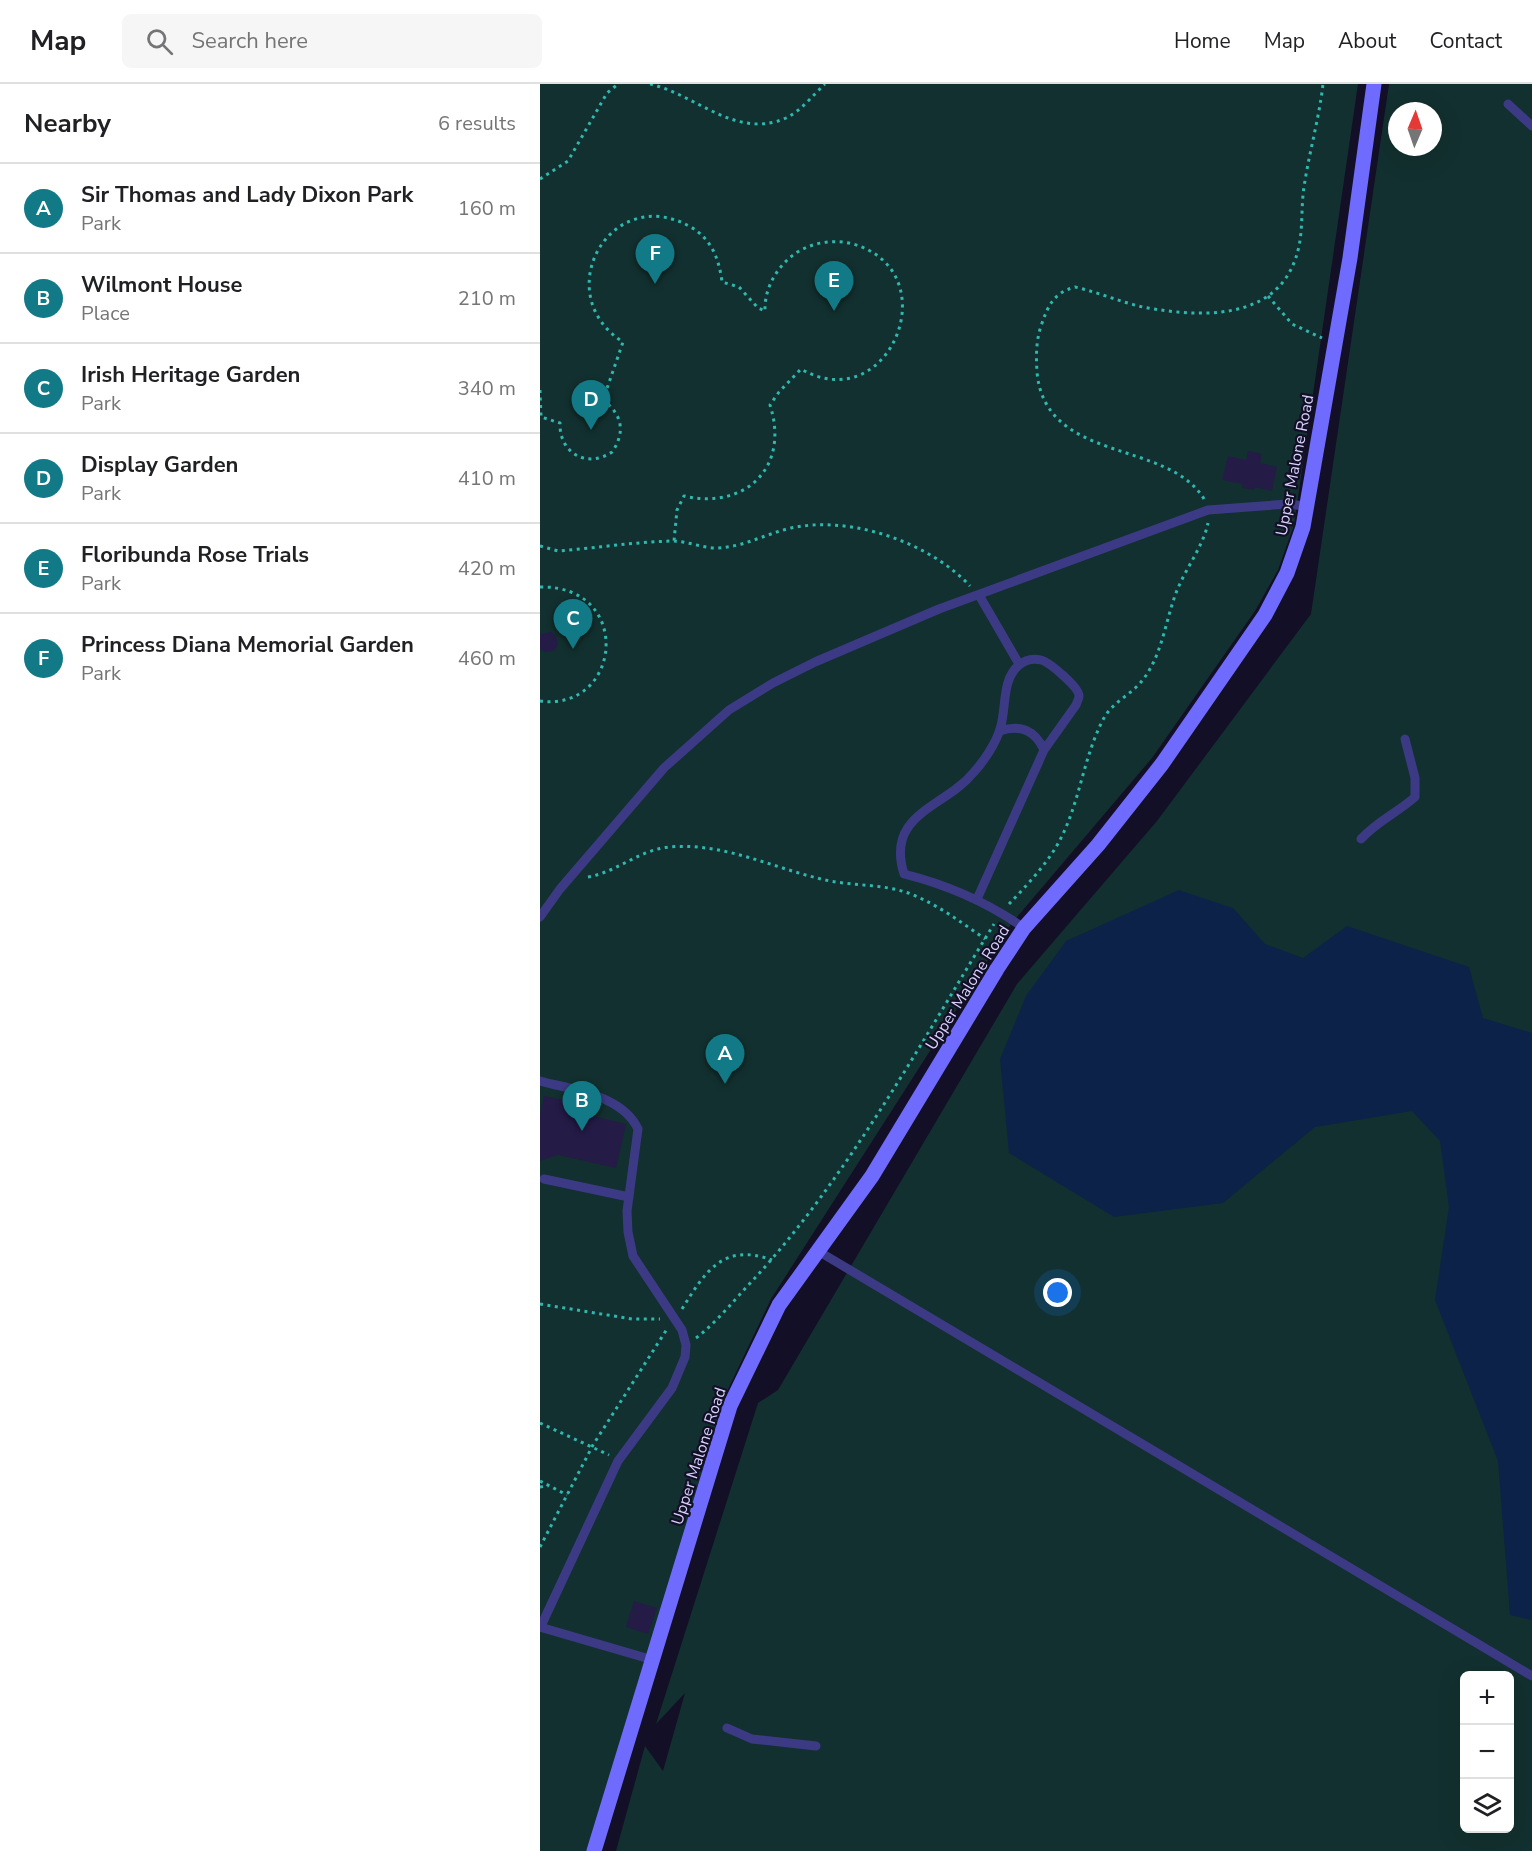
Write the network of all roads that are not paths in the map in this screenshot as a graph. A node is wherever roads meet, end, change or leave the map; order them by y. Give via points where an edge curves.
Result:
1 (1374, 84) edge
2 (1508, 104) dead end
3 (1532, 126) edge
4 (1306, 506) junction
5 (979, 595) junction
6 (1019, 664) junction
7 (1000, 730) junction
8 (1405, 739) dead end
9 (1044, 750) junction
10 (1361, 839) dead end
11 (977, 899) junction
12 (540, 918) edge
13 (1024, 928) junction
14 (540, 1081) edge
15 (544, 1179) dead end
16 (628, 1197) junction
17 (818, 1251) junction
18 (540, 1627) edge
19 (653, 1660) junction
20 (1532, 1676) edge
21 (727, 1728) dead end
22 (816, 1746) dead end
23 (594, 1851) edge

1 - 4 main road, Upper Malone Road
2 - 3 lane
4 - 5 lane via 1208,510
4 - 13 main road, Upper Malone Road via 1287,573 1265,615 1162,764
5 - 6 lane
5 - 12 lane via 815,662 729,710 664,768
6 - 7 lane via 1005,693
6 - 9 lane via 1032,658 1043,660 1076,687 1079,696
7 - 9 lane via 1026,729 1039,739
7 - 11 lane via 974,772 954,791 926,807 907,828 899,847 904,874
8 - 10 lane via 1416,778 1415,797 1374,825
9 - 11 lane
11 - 13 lane
13 - 17 main road, Upper Malone Road via 872,1176
14 - 16 lane via 613,1103 632,1117 638,1129
15 - 16 lane
16 - 18 lane via 633,1256 675,1317 686,1345 685,1357 672,1388 618,1461
17 - 19 main road, Upper Malone Road via 779,1305 730,1406
17 - 20 lane
18 - 19 lane
19 - 23 main road, Upper Malone Road
21 - 22 lane via 752,1739

